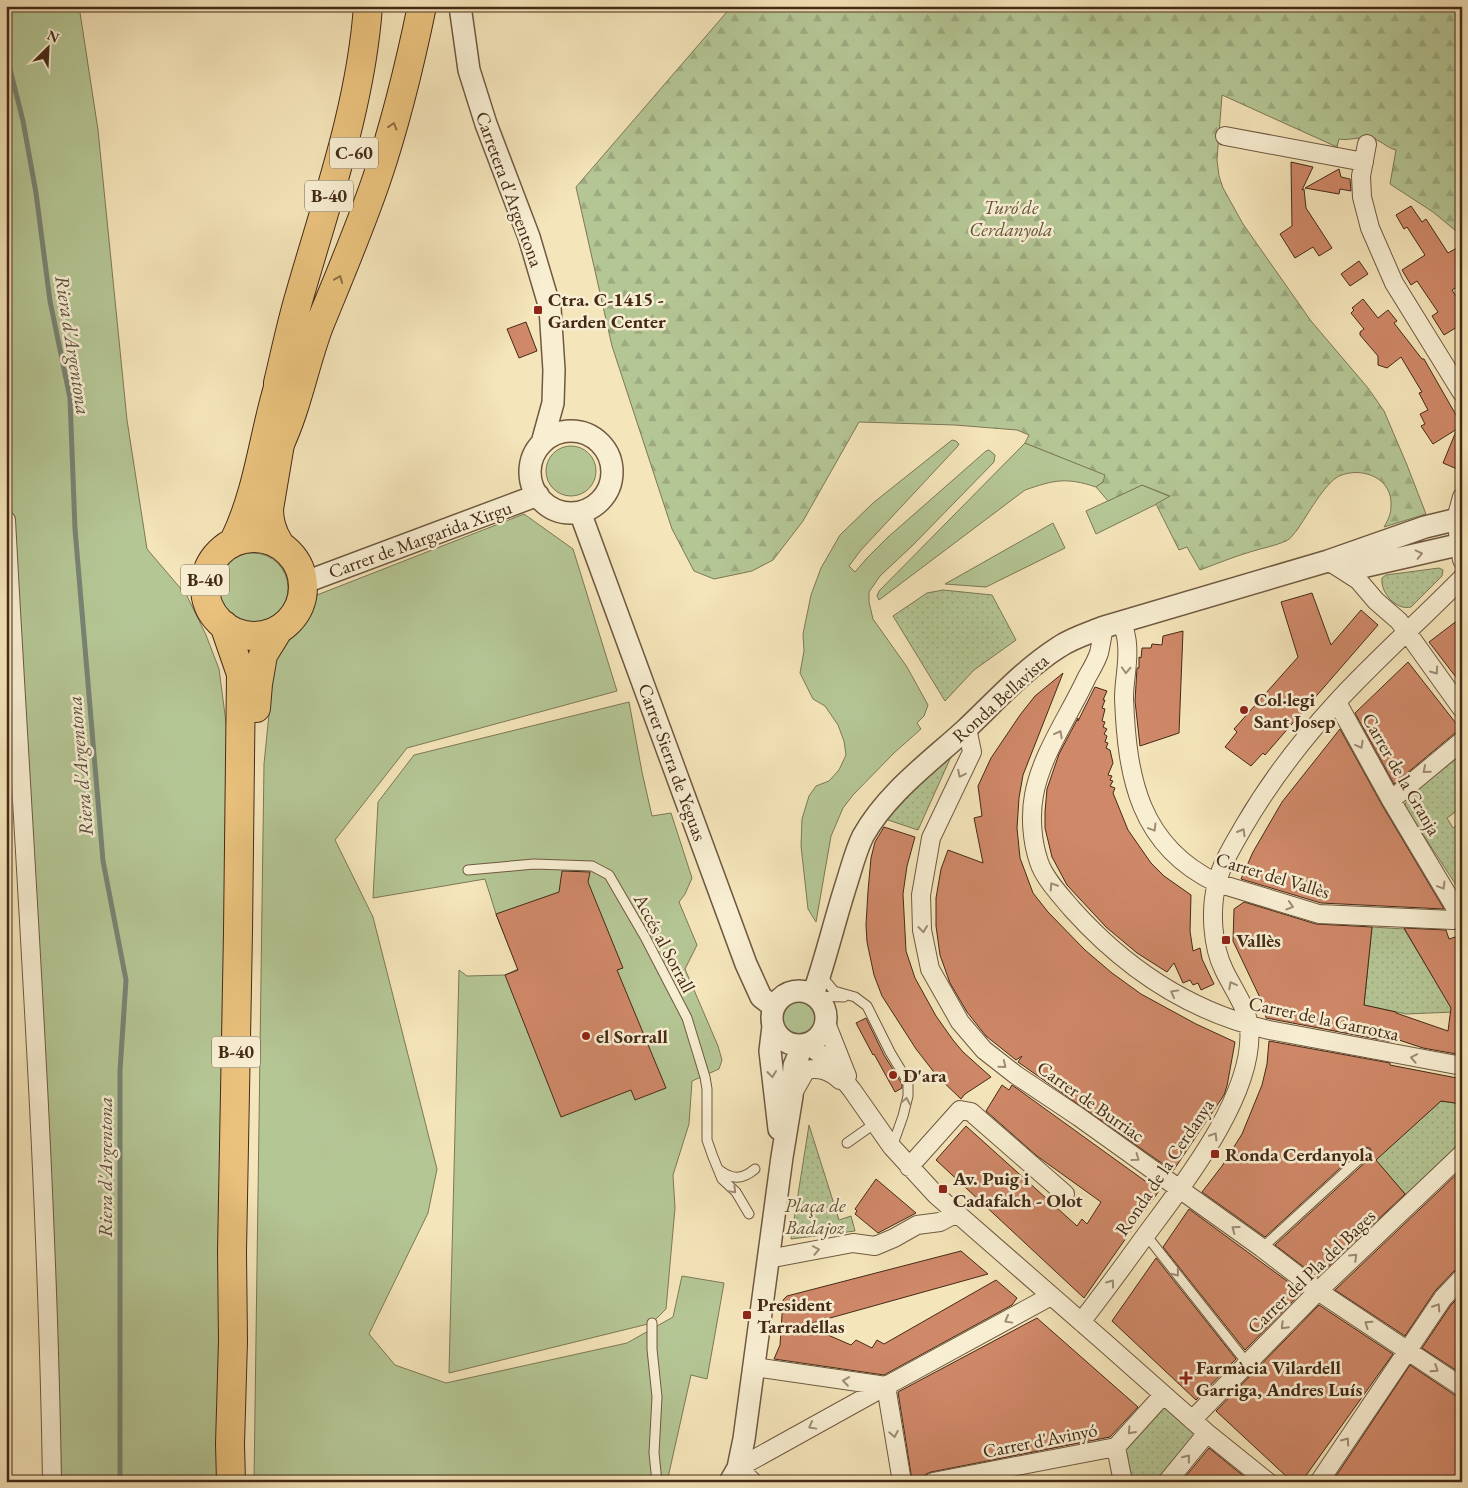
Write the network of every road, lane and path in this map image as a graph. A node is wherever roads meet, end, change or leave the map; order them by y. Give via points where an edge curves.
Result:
1 (356, 6) edge
2 (368, 6) edge
3 (381, 6) edge
4 (422, 6) edge
5 (460, 6) edge
6 (1224, 136) dead end
7 (1367, 144) dead end
8 (1364, 162) junction
9 (306, 297) junction
10 (1462, 393) edge
11 (553, 403) junction
12 (576, 431) junction
13 (542, 443) junction
14 (278, 448) junction
15 (538, 495) junction
16 (1462, 497) edge
17 (580, 512) junction
18 (1459, 519) edge
19 (6, 520) edge
20 (1412, 533) junction
21 (234, 541) junction
22 (279, 543) junction
23 (1461, 550) edge
24 (1328, 561) junction
25 (1378, 563) junction
26 (1461, 576) edge
27 (303, 583) junction
28 (1376, 601) junction
29 (224, 625) junction
30 (1113, 625) junction
31 (279, 629) junction
32 (1408, 632) junction
33 (10, 664) edge
34 (1337, 702) junction
35 (1462, 709) edge
36 (967, 728) junction
37 (1462, 741) edge
38 (1391, 800) junction
39 (468, 870) dead end
40 (1217, 883) junction
41 (1462, 918) edge
42 (820, 974) junction
43 (814, 995) junction
44 (855, 997) junction
45 (774, 1016) junction
46 (826, 1023) junction
47 (1249, 1026) junction
48 (805, 1045) junction
49 (1462, 1066) edge
50 (852, 1090) junction
51 (792, 1096) junction
52 (874, 1124) junction
53 (847, 1142) dead end
54 (892, 1147) junction
55 (1366, 1153) dead end
56 (1462, 1154) edge
57 (782, 1157) junction
58 (716, 1167) junction
59 (909, 1167) junction
60 (755, 1169) dead end
61 (1180, 1189) junction
62 (1065, 1194) dead end
63 (957, 1213) junction
64 (749, 1214) dead end
65 (1146, 1235) junction
66 (1262, 1248) junction
67 (768, 1259) junction
68 (1462, 1278) edge
69 (1318, 1291) junction
70 (1051, 1296) junction
71 (1082, 1322) junction
72 (652, 1323) dead end
73 (1408, 1351) junction
74 (1247, 1363) junction
75 (754, 1367) junction
76 (886, 1386) junction
77 (1462, 1387) edge
78 (1163, 1395) junction
79 (1192, 1420) junction
80 (1206, 1433) junction
81 (1116, 1447) junction
82 (740, 1477) edge
83 (52, 1482) edge
84 (231, 1482) edge
85 (237, 1482) edge
86 (657, 1482) edge
87 (902, 1482) edge
88 (933, 1482) edge
89 (1123, 1482) edge
90 (1167, 1482) edge
91 (1268, 1482) edge
92 (1319, 1482) edge

1 - 9 main road via 357,25 346,91 302,269
2 - 9 main road, B-40 via 359,74
3 - 9 main road, C-60 via 372,71 357,140
14 -> 4 main road via 292,416 319,328 378,178 399,108
5 - 11 street, Carretera d'Argentona via 468,70 529,236 550,308
6 - 8 street
7 - 8 street
8 - 10 street via 1362,197 1370,228 1394,282
9 - 14 main road, C-60
9 - 21 main road, B-40 via 278,383 250,502
11 - 12 street
11 - 13 street, Carretera d'Argentona
12 - 13 street via 558,433
12 - 17 street via 591,436 604,447 612,467 612,478 604,496
13 - 15 street via 533,457 530,473
14 - 22 main road via 268,509 269,522
15 - 17 street via 552,508
15 - 27 street, Carrer de Margarida Xirgu
16 - 18 street
17 - 45 street, Carrer Sierra de Yeguas via 756,989
18 - 20 street, Ronda Bellavista
18 - 23 street
19 - 33 street
20 - 24 street, Ronda Bellavista
20 - 25 street, Ronda Bellavista via 1391,547
21 - 22 main road, B-40 via 249,537
21 - 29 main road, B-40 via 212,560 204,588 214,615
22 - 27 main road via 294,561
25 -> 23 street, Ronda Bellavista
24 - 25 street, Ronda Bellavista via 1362,567
24 - 28 street via 1358,580
24 - 30 street, Ronda Bellavista
25 - 28 street via 1373,585
26 - 32 street, Ronda de la Cerdanya
27 - 31 main road, B-40 via 291,620
28 - 32 street
29 - 31 main road, B-40 via 236,633 251,636 266,635
29 - 84 main road, B-40 via 241,674
30 - 36 street, Ronda Bellavista via 1060,646 1016,680
30 -> 40 street, Carrer del Vallès via 1127,644 1124,696 1128,753 1144,812 1163,844 1179,860
47 -> 30 street, Carrer de la Garrotxa via 1191,1003 1140,972 1086,925 1057,893 1039,864 1032,813 1034,794 1044,764
31 - 85 main road, B-40 via 263,655 253,742 245,948
32 - 34 street, Ronda de la Cerdanya
32 -> 35 street
33 - 83 street via 38,1070
34 -> 38 street, Carrer de la Granja
40 -> 34 street, Ronda de la Cerdanya via 1226,858 1262,796
36 - 42 street, Ronda Bellavista via 879,812 863,837
36 -> 61 street, Carrer de Burriac via 972,752 932,838 921,895 922,930 930,969 960,1022 984,1050
37 -> 38 street
38 -> 41 street, Carrer de la Granja
39 - 58 lane, Accés al Sorrall via 534,864 592,866 609,875 687,1018 706,1077 707,1140
40 -> 41 street, Carrer del Vallès via 1319,914
47 -> 40 street, Ronda de la Cerdanya via 1217,952 1214,929
42 - 43 street, Ronda Bellavista
42 - 44 lane via 834,990
43 - 44 lane
43 - 45 street via 801,991 788,993 778,1001
43 - 46 street via 823,1005
54 -> 44 lane via 908,1096 908,1082 868,1006
45 - 48 street via 776,1033 788,1043
45 -> 57 street via 770,1051
46 - 48 street via 820,1036
46 - 50 street
49 -> 47 street, Carrer de la Garrotxa
61 -> 47 street, Ronda de la Cerdanya via 1225,1118 1238,1091 1250,1040
48 - 50 street via 828,1060
48 - 51 street via 794,1066
50 - 51 street via 833,1074 815,1068 806,1070
50 - 52 street
51 - 57 street
52 - 53 lane
52 - 54 street
54 - 59 street
55 - 66 lane
69 -> 56 street, Carrer del Pla del Bages
57 - 67 street
58 - 60 lane via 725,1175 741,1178
58 -> 64 lane, Accés al Sorrall
59 - 62 street via 960,1110 971,1112
59 - 63 street
61 - 65 street, Ronda de la Cerdanya
66 -> 61 street, Carrer de Burriac
67 -> 63 street via 853,1243 875,1246 917,1225 940,1222
63 - 70 street
71 -> 65 street, Ronda de la Cerdanya
65 -> 74 lane
66 - 69 street, Carrer de Burriac
67 - 75 street
73 -> 68 street via 1443,1298
73 -> 69 street, Carrer de Burriac
69 -> 74 street, Carrer del Pla del Bages
70 - 71 street
70 -> 76 street
71 - 78 street
72 - 86 lane via 657,1397 654,1453
73 -> 77 street, Carrer de Burriac
92 -> 73 street
74 - 79 street, Carrer del Pla del Bages
76 -> 75 street
75 - 82 street
76 -> 82 street
76 -> 87 street
78 - 79 street
78 -> 81 street, Carrer d'Avinyó
79 - 80 street
90 -> 80 street
80 - 91 street
81 - 88 street, Carrer d'Avinyó
81 - 89 street

